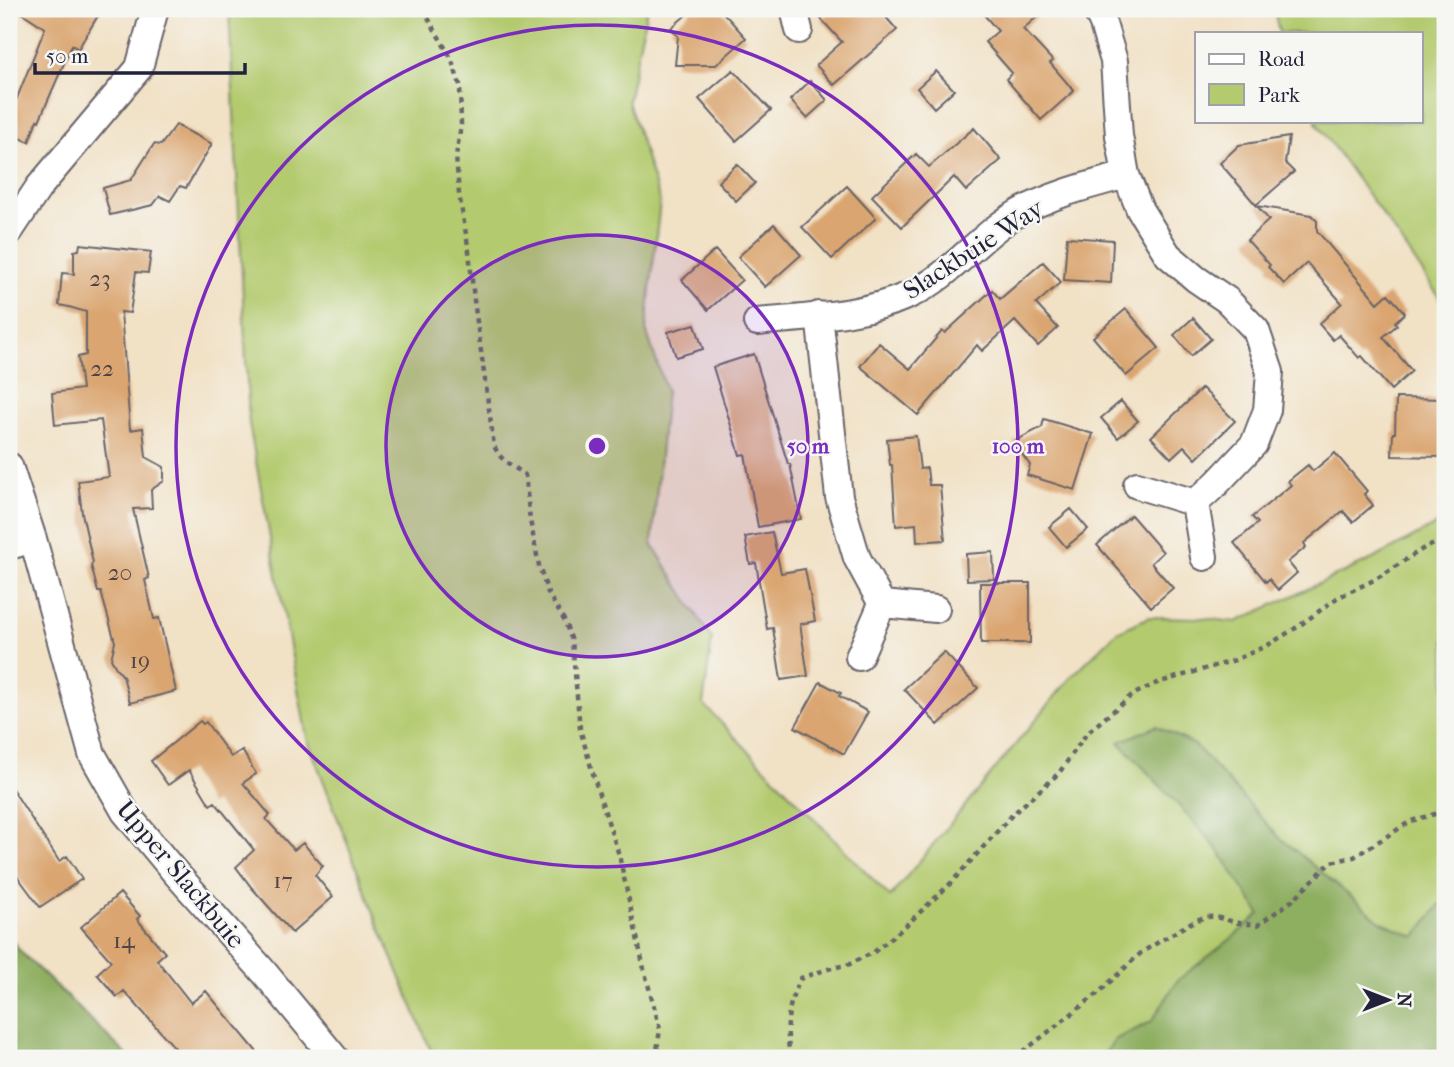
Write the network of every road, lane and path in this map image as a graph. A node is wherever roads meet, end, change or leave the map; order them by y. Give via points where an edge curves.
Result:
1 (155, 9) edge
2 (423, 9) edge
3 (1096, 9) edge
4 (1126, 175) junction
5 (9, 232) edge
6 (818, 316) junction
7 (757, 322) dead end
8 (9, 466) edge
9 (1136, 485) dead end
10 (1195, 503) junction
11 (1445, 540) edge
12 (21, 542) edge
13 (1204, 557) dead end
14 (882, 604) junction
15 (936, 609) dead end
16 (859, 657) dead end
17 (1445, 811) edge
18 (335, 1058) edge
19 (656, 1058) edge
20 (790, 1058) edge
21 (1015, 1058) edge

1 - 5 street via 139,68 38,187
2 - 19 path via 451,58 460,85 459,194 494,446 502,461 525,475 540,566 572,641 580,729 619,855 660,1030
3 - 4 street via 1114,61
4 - 6 street, Slackbuie Way via 1059,194 1019,213 947,272 909,295
4 - 10 street via 1140,210 1168,254 1227,300 1256,330 1270,372 1267,410 1254,444
6 - 7 street, Slackbuie Way
6 - 14 street via 839,497 858,558
8 - 12 street, Upper Slackbuie
9 - 10 street
10 - 13 street
11 - 20 path via 1337,598 1268,645 1132,695 1087,733 1059,773 901,930 850,964 801,978 788,1014
12 - 18 street, Upper Slackbuie via 92,754 118,800
14 - 15 street
14 - 16 street
17 - 21 path via 1411,821 1354,857 1331,862 1293,900 1258,925 1216,916 1192,922 1142,952

